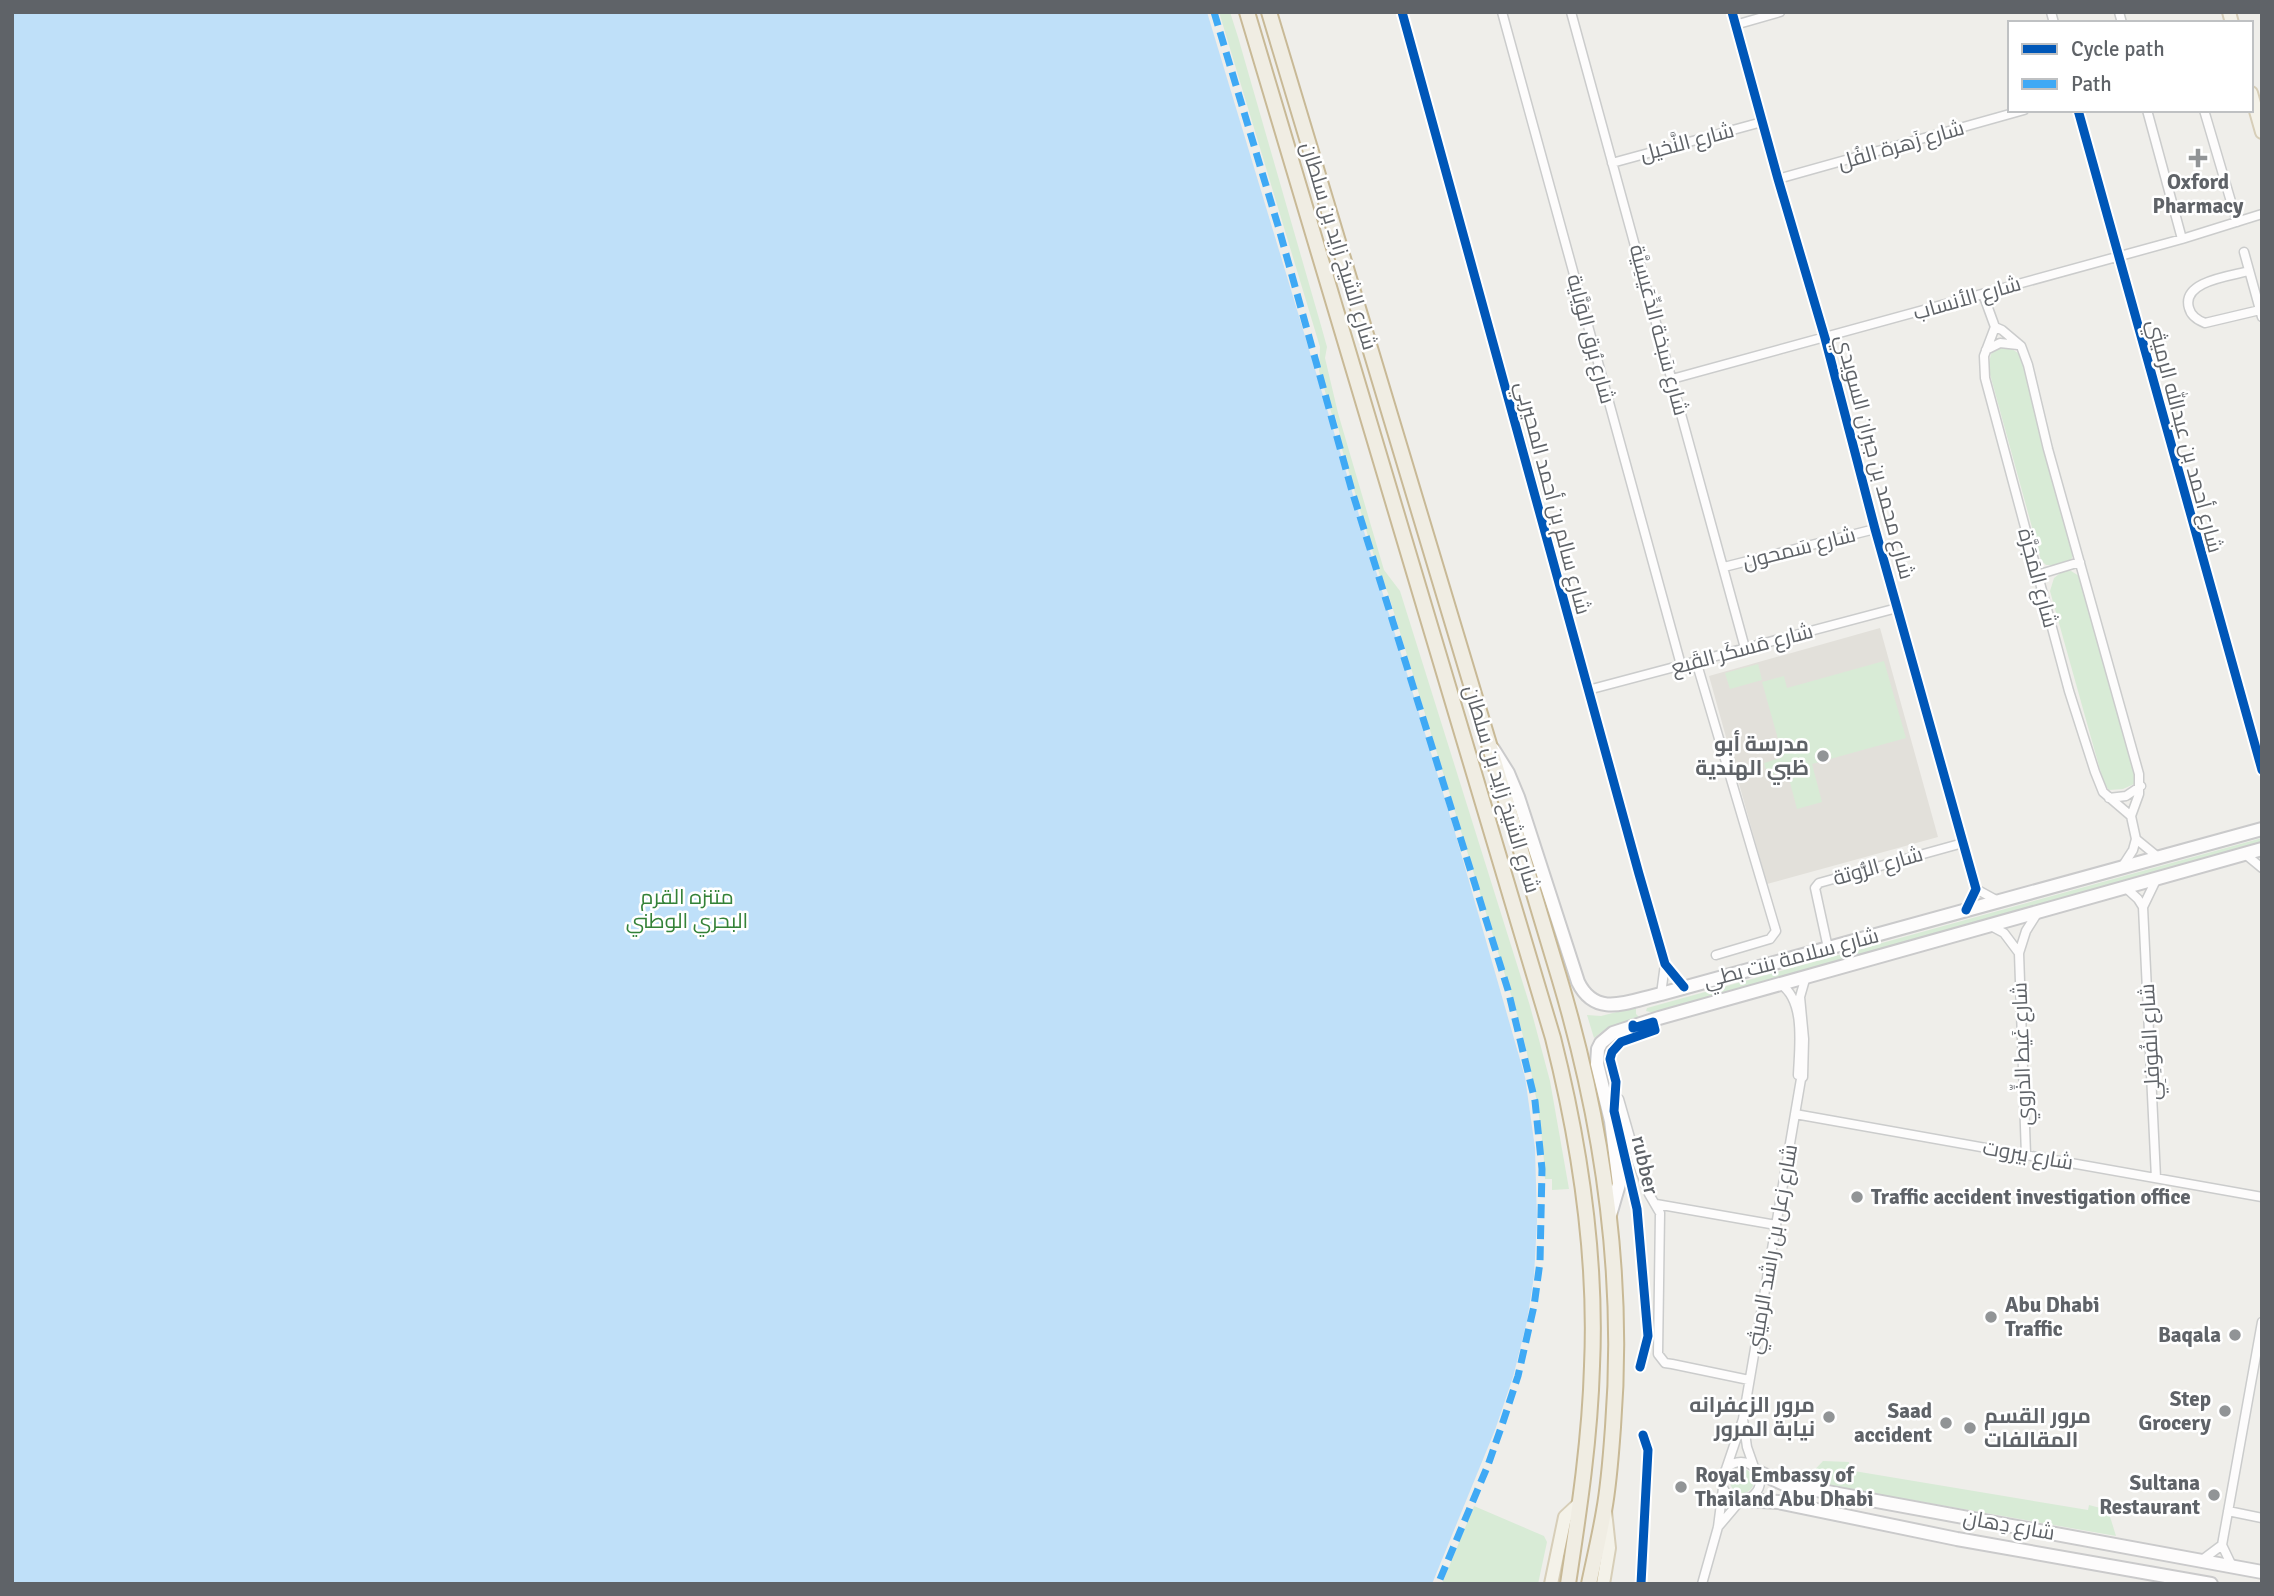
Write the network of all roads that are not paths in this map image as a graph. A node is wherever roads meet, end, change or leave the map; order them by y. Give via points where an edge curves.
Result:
1 (1247, 12) edge
2 (1402, 12) edge
3 (1503, 12) edge
4 (1571, 12) edge
5 (1731, 12) edge
6 (1780, 12) edge
7 (1270, 13) edge
8 (1735, 25) junction
9 (2253, 100) edge
10 (2017, 112) edge
11 (2079, 112) edge
12 (2148, 112) edge
13 (2205, 112) edge
14 (1762, 122) junction
15 (2262, 132) edge
16 (1612, 163) junction
17 (1778, 180) junction
18 (2262, 214) edge
19 (2237, 222) junction
20 (2182, 239) junction
21 (2244, 252) dead end
22 (2118, 256) junction
23 (2249, 271) junction
24 (1983, 293) junction
25 (2261, 314) edge
26 (1995, 327) junction
27 (1825, 338) junction
28 (2021, 346) junction
29 (1986, 349) junction
30 (1672, 379) junction
31 (1875, 529) junction
32 (2080, 562) junction
33 (1724, 568) junction
34 (2037, 575) junction
35 (1897, 608) junction
36 (1745, 648) junction
37 (1696, 661) junction
38 (1681, 665) junction
39 (1588, 690) junction
40 (1488, 740) junction
41 (2262, 770) edge
42 (2141, 785) junction
43 (2109, 798) junction
44 (2131, 816) junction
45 (2262, 829) edge
46 (2136, 839) junction
47 (1963, 843) junction
48 (2262, 849) edge
49 (2245, 854) junction
50 (2158, 858) junction
51 (2122, 867) junction
52 (2262, 868) edge
53 (2156, 878) junction
54 (2125, 887) junction
55 (1976, 889) junction
56 (2000, 901) junction
57 (2143, 907) junction
58 (1966, 911) junction
59 (2038, 912) junction
60 (1989, 925) junction
61 (1828, 948) junction
62 (2019, 953) junction
63 (1716, 955) dead end
64 (1665, 964) junction
65 (1806, 976) junction
66 (1780, 984) junction
67 (1684, 987) junction
68 (1661, 994) junction
69 (1647, 997) junction
70 (1659, 1018) junction
71 (1801, 1079) junction
72 (1619, 1099) dead end
73 (1795, 1114) junction
74 (2026, 1155) junction
75 (2156, 1178) junction
76 (2262, 1197) edge
77 (1656, 1204) junction
78 (1610, 1215) junction
79 (1776, 1225) junction
80 (2262, 1322) edge
81 (1749, 1380) junction
82 (1742, 1419) junction
83 (1726, 1469) junction
84 (1756, 1470) junction
85 (1723, 1488) junction
86 (1744, 1500) junction
87 (1580, 1503) junction
88 (1605, 1509) junction
89 (2228, 1511) junction
90 (2262, 1518) edge
91 (1718, 1527) junction
92 (2222, 1545) junction
93 (2201, 1561) junction
94 (2232, 1566) junction
95 (2262, 1572) edge
96 (1551, 1584) edge
97 (1568, 1584) edge
98 (1589, 1584) edge
99 (1603, 1584) edge
100 (1702, 1584) edge
101 (2211, 1584) edge

1 - 87 highway, شارع الشيخ زايد بن سلطان via 1567,1091 1585,1200 1592,1297 1591,1386
2 - 39 street, شارع سالم بن أحمد المحيربي
3 - 38 street, شارع بُرق الوَيَّاية
4 - 16 street, شارع سَبخة الدِّعَيسِيَّة
5 - 8 street, شارع محمد بن جبران السويدي
6 - 8 street
7 - 40 highway, شارع الشيخ زايد بن سلطان
8 - 14 street, شارع محمد بن جبران السويدي
9 - 15 main road
10 - 17 street, شارع زَهرة الفُل
11 - 22 street, شارع أحمد بن عبدالله الرميثي
12 - 20 street
13 - 19 street
14 - 16 street, شارع النَّخيل
14 - 17 street, شارع محمد بن جبران السويدي
16 - 30 street, شارع سَبخة الدِّعَيسِيَّة
17 - 27 street, شارع محمد بن جبران السويدي
18 - 19 street, شارع الأنساب
19 - 20 street, شارع الأنساب
20 - 22 street, شارع الأنساب
21 - 23 street
22 - 24 street, شارع الأنساب
22 - 41 street, شارع أحمد بن عبدالله الرميثي
23 - 25 street
23 - 25 street via 2197,286 2189,297 2189,310 2205,323
24 - 26 street
24 - 27 street, شارع الأنساب
26 - 28 street
26 - 29 street, شارع المَجَرَّة
27 - 30 street, شارع الأنساب
27 - 31 street, شارع محمد بن جبران السويدي
28 - 29 street via 2000,343
28 - 32 street
29 - 34 street, شارع المَجَرَّة via 1985,378
30 - 33 street, شارع سَبخة الدِّعَيسِيَّة
31 - 33 street, شارع سَمحون
31 - 35 street, شارع محمد بن جبران السويدي
32 - 34 street
32 - 42 street
33 - 36 street, شارع سَبخة الدِّعَيسِيَّة
34 - 43 street, شارع المَجَرَّة via 2095,772
35 - 36 street, شارع مَسكَر القَبع
35 - 47 street, شارع محمد بن جبران السويدي
36 - 37 street, شارع مَسكَر القَبع
37 - 38 street, شارع مَسكَر القَبع
37 - 63 street via 1776,931 1770,939
38 - 39 street, شارع مَسكَر القَبع
39 - 64 street, شارع سالم بن أحمد المحيربي
40 - 69 main road, شارع سلامة بنت بطي via 1516,790 1583,992 1602,1004
40 - 78 highway, شارع الشيخ زايد بن سلطان via 1575,1031 1600,1142
42 - 43 street via 2126,796
42 - 44 street
43 - 44 street, شارع المَجَرَّة
44 - 46 street
45 - 50 main road, شارع سلامة بنت بطي
46 - 50 street
46 - 51 street
47 - 55 street, شارع محمد بن جبران السويدي
47 - 61 street, شارع الرُّوتة via 1819,883 1815,888
48 - 49 main road, شارع سلامة بنت بطي
49 - 52 street
49 - 53 main road, شارع سلامة بنت بطي
50 - 51 main road, شارع سلامة بنت بطي
51 - 56 main road, شارع سلامة بنت بطي
53 - 54 main road, شارع سلامة بنت بطي
53 - 57 street, شارع الفُوفِلِي
54 - 57 street
54 - 59 main road, شارع سلامة بنت بطي
55 - 56 street
55 - 58 street
56 - 58 main road, شارع سلامة بنت بطي
57 - 75 street, شارع الفُوفِلِي
58 - 61 main road, شارع سلامة بنت بطي
59 - 60 main road, شارع سلامة بنت بطي
59 - 62 street, شارع غَيط الذِّروي
60 - 62 street, شارع غَيط الذِّروي via 2006,935
60 - 65 main road, شارع سلامة بنت بطي
61 - 67 main road, شارع سلامة بنت بطي
62 - 74 street, شارع غَيط الذِّروي
64 - 67 street, شارع سالم بن أحمد المحيربي
64 - 68 street, شارع سالم بن أحمد المحيربي
65 - 66 main road, شارع سلامة بنت بطي
65 - 71 street, شارع زعل بن راشد الرميثي via 1800,992
66 - 70 main road, شارع سلامة بنت بطي
66 - 71 street, شارع زعل بن راشد الرميثي via 1796,1004
67 - 68 main road, شارع سلامة بنت بطي
68 - 69 main road, شارع سلامة بنت بطي
69 - 70 main road via 1640,1009
70 - 78 main road, شارع سلامة بنت بطي via 1613,1033 1598,1049 1619,1184
71 - 73 street, شارع زعل بن راشد الرميثي
72 - 77 street via 1646,1188
73 - 74 street, شارع بيروت
73 - 79 street, شارع زعل بن راشد الرميثي
74 - 75 street, شارع بيروت
75 - 76 street, شارع بيروت
77 - 79 street
77 - 81 street via 1660,1220 1658,1354 1665,1363
78 - 88 highway, شارع الشيخ زايد بن سلطان via 1616,1345
79 - 81 street, شارع زعل بن راشد الرميثي
80 - 89 street
81 - 82 street, شارع زعل بن راشد الرميثي
82 - 83 street, شارع زعل بن راشد الرميثي
82 - 84 street, شارع زعل بن راشد الرميثي
83 - 84 street via 1743,1462
83 - 85 street
84 - 86 street via 1760,1485 1753,1497
84 - 93 main road, شارع دِهان via 1787,1485
85 - 86 street via 1730,1497
85 - 91 street
86 - 91 street
86 - 101 main road, شارع دِهان via 1778,1502
87 - 96 main road via 1563,1523
87 - 97 highway, شارع الشيخ زايد بن سلطان
88 - 98 highway, شارع الشيخ زايد بن سلطان
88 - 99 main road via 1609,1538
89 - 90 street
89 - 92 street
91 - 100 street
92 - 93 street
92 - 94 street
93 - 94 main road, شارع دِهان
94 - 95 main road, شارع دِهان

